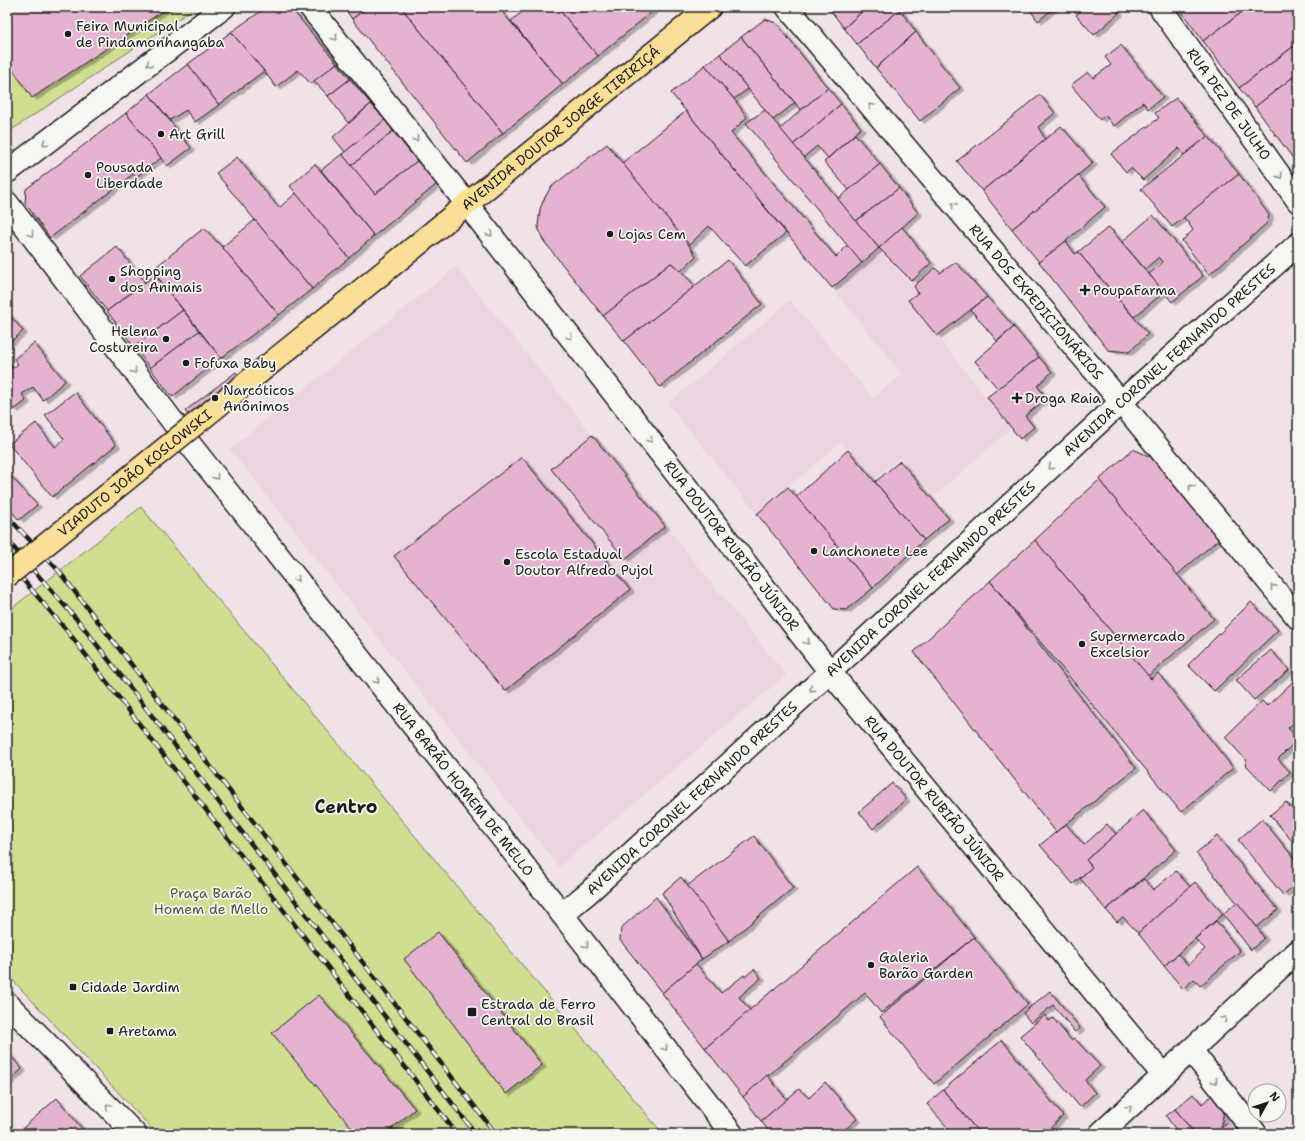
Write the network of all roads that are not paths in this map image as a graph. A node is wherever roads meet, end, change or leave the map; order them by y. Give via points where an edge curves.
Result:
1 (224, 7) edge
2 (310, 7) edge
3 (710, 7) edge
4 (787, 7) edge
5 (1160, 7) edge
6 (7, 172) edge
7 (1298, 201) edge
8 (7, 202) edge
9 (466, 204) junction
10 (1298, 244) edge
11 (411, 250) joint
12 (1121, 402) junction
13 (7, 576) edge
14 (1298, 618) edge
15 (830, 672) junction
16 (562, 914) junction
17 (1298, 951) edge
18 (7, 1004) edge
19 (1191, 1050) junction
20 (1163, 1075) junction
21 (136, 1134) edge
22 (732, 1134) edge
23 (1100, 1134) edge
24 (1256, 1134) edge

1 -> 6 street
2 -> 9 street, RUA DOUTOR RUBIÃO JÚNIOR
3 - 9 main road, AVENIDA DOUTOR JORGE TIBIRIÇÁ
12 -> 4 street, RUA DOS EXPEDICIONÁRIOS
5 -> 7 street, RUA DEZ DE JULHO
8 -> 16 street, RUA BARÃO HOMEM DE MELLO via 192,447
9 - 11 main road, AVENIDA DOUTOR JORGE TIBIRIÇÁ
9 -> 15 street, RUA DOUTOR RUBIÃO JÚNIOR
10 - 12 street, AVENIDA CORONEL FERNANDO PRESTES
11 - 13 main road, VIADUTO JOÃO KOSLOWSKI, bridge
14 -> 12 street, RUA DOS EXPEDICIONÁRIOS
12 -> 15 street, AVENIDA CORONEL FERNANDO PRESTES
15 -> 16 street, AVENIDA CORONEL FERNANDO PRESTES via 595,887
15 - 20 street, RUA DOUTOR RUBIÃO JÚNIOR
16 -> 22 street, RUA BARÃO HOMEM DE MELLO
19 -> 17 street
21 -> 18 street
19 - 20 street
19 -> 24 street
23 -> 20 street

